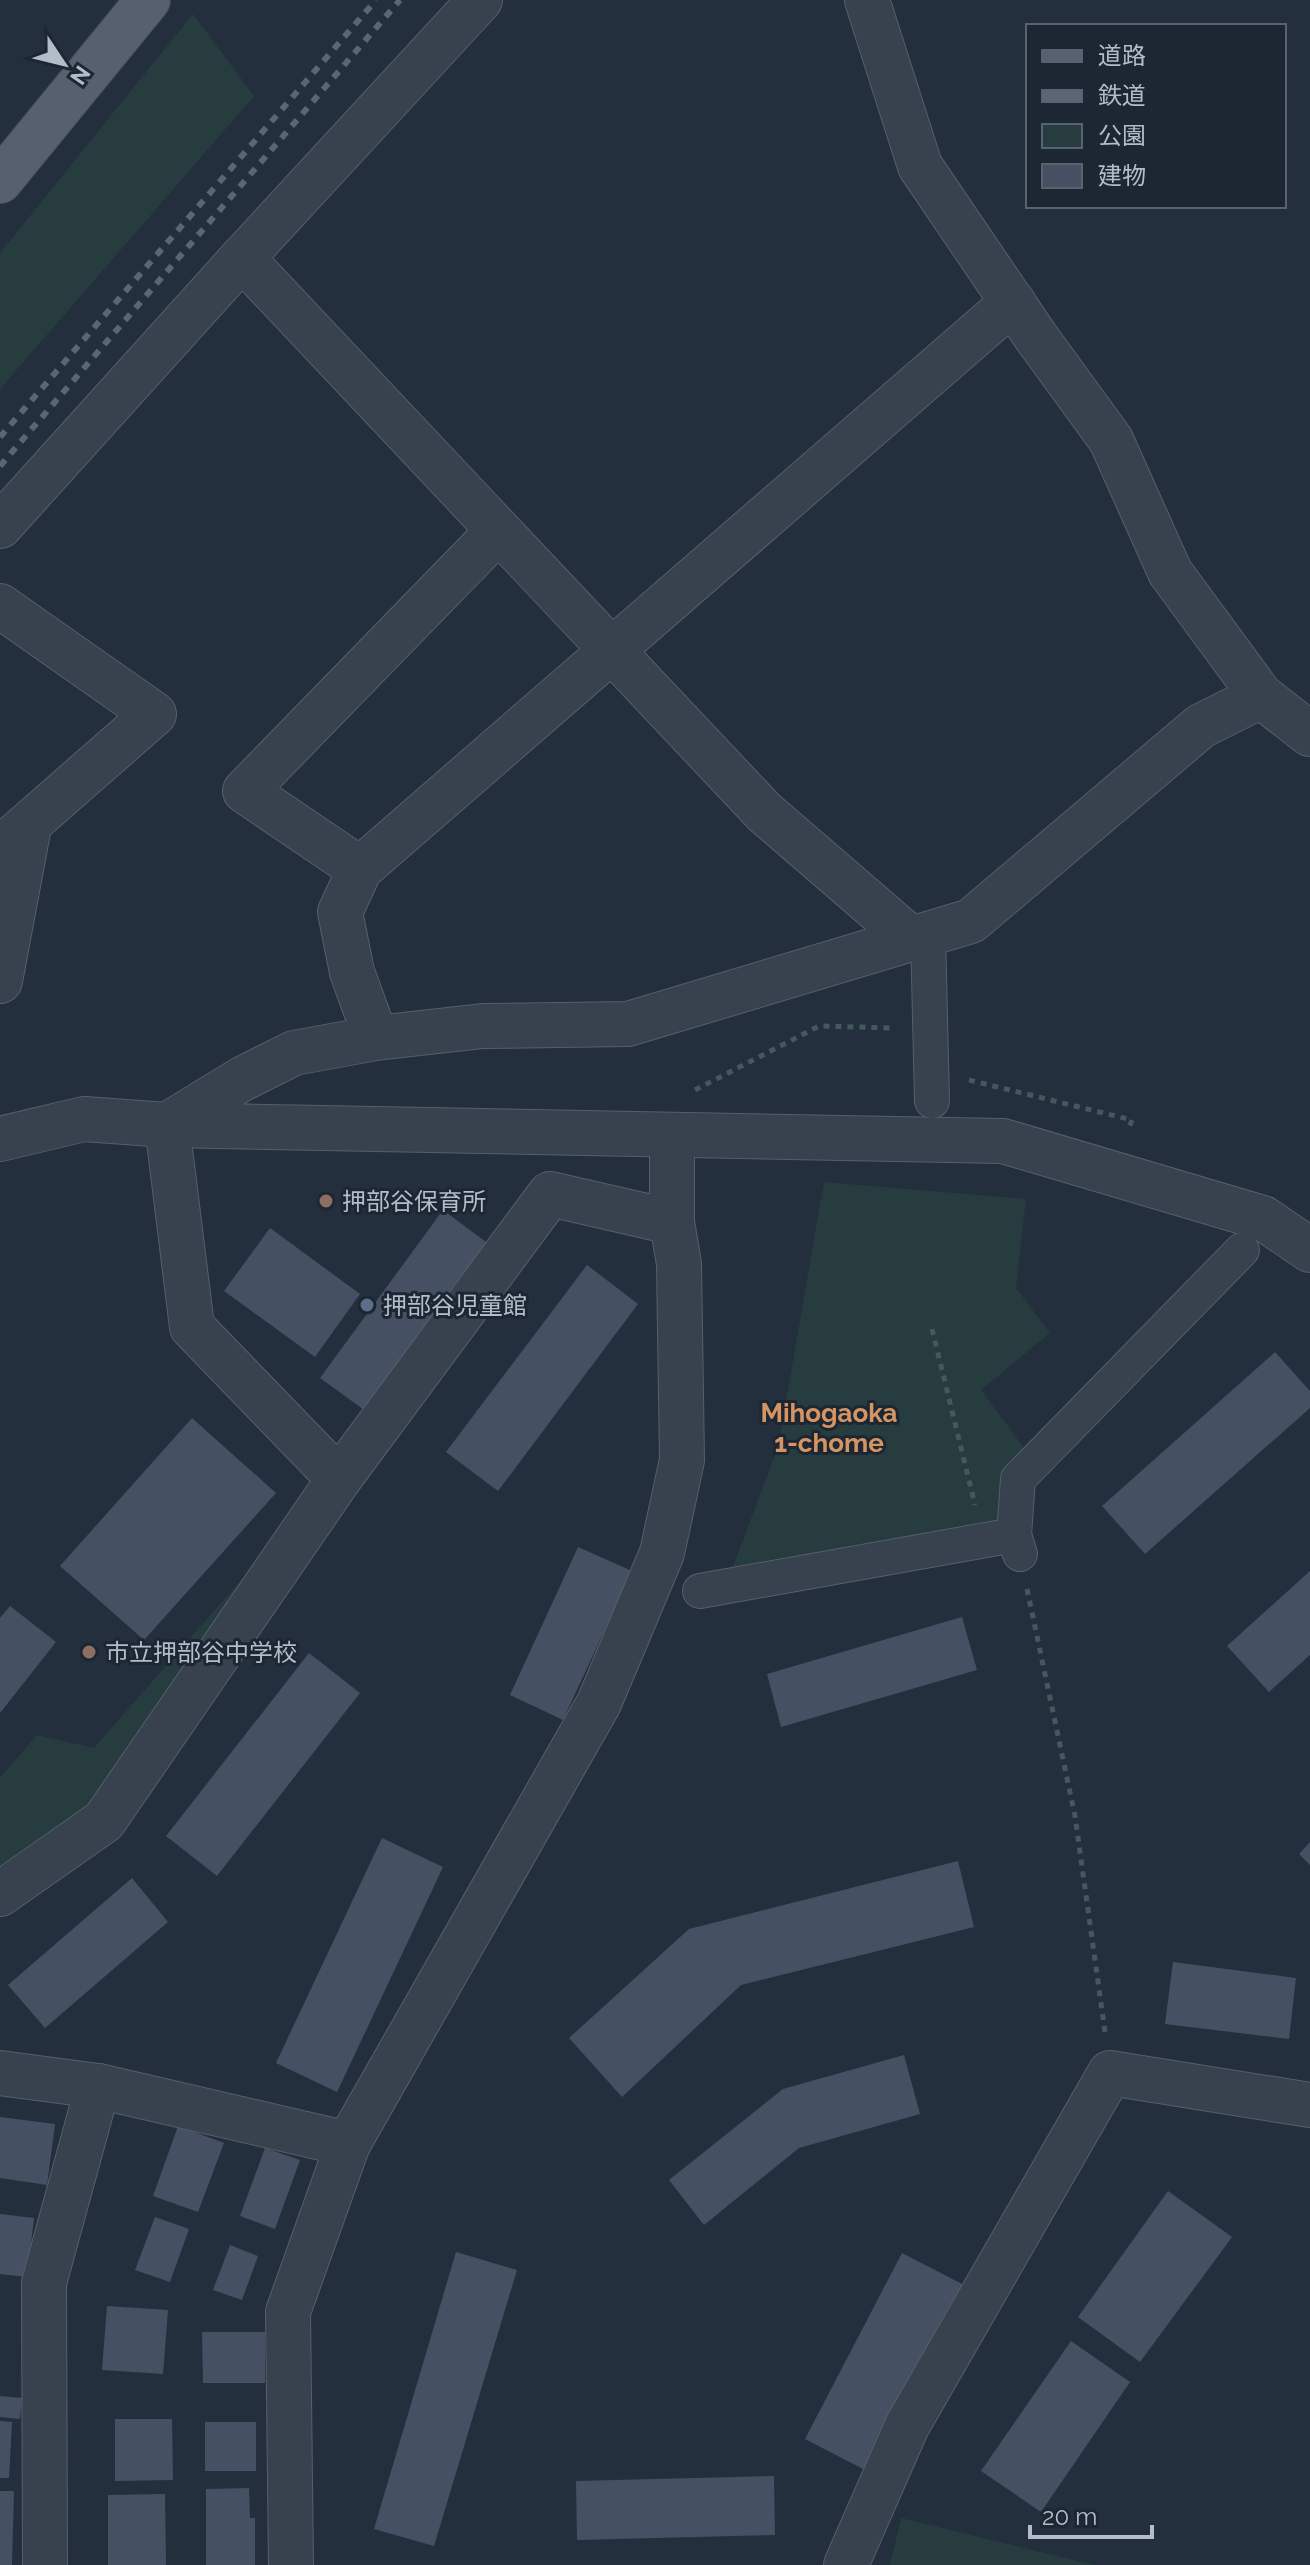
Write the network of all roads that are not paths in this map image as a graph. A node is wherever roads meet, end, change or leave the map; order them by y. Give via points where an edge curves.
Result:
1 (148, 0) edge
2 (480, 0) edge
3 (867, 0) edge
4 (0, 181) edge
5 (242, 258) junction
6 (1013, 302) junction
7 (0, 526) edge
8 (497, 532) junction
9 (0, 606) edge
10 (612, 653) junction
11 (1261, 696) junction
12 (1310, 734) edge
13 (15, 838) edge
14 (360, 869) junction
15 (919, 935) junction
16 (0, 981) edge
17 (376, 1038) junction
18 (932, 1085) road end
19 (167, 1125) junction
20 (672, 1136) junction
21 (0, 1139) edge
22 (672, 1222) junction
23 (1242, 1250) dead end
24 (1310, 1250) edge
25 (339, 1479) junction
26 (700, 1591) dead end
27 (0, 1894) edge
28 (0, 2073) edge
29 (98, 2086) junction
30 (1310, 2105) edge
31 (348, 2144) junction
32 (45, 2565) edge
33 (291, 2565) edge
34 (846, 2565) edge

1 - 4 main road
2 - 5 street
3 - 6 street via 920,166
5 - 7 street
5 - 8 street
6 - 10 street
6 - 11 street via 1111,440 1170,572
8 - 10 street
8 - 14 street via 245,791
9 - 13 street via 154,714
10 - 14 street
10 - 15 street via 764,812
11 - 12 street
11 - 15 street via 1201,726 971,921
13 - 16 street
14 - 17 street via 340,912 352,972
15 - 17 street via 628,1024 483,1026
15 - 18 street
17 - 19 street via 294,1053
19 - 20 street
19 - 21 street via 84,1119
19 - 25 street via 192,1327
20 - 22 street
20 - 24 street via 1003,1141 1263,1218
22 - 25 street via 550,1194
22 - 31 street via 679,1264 682,1460 662,1553 599,1703
23 - 26 street via 1018,1479 1006,1544
25 - 27 street via 104,1821
28 - 29 street
29 - 31 street
29 - 32 street via 44,2283
30 - 34 street via 1110,2073 907,2426
31 - 33 street via 288,2312

